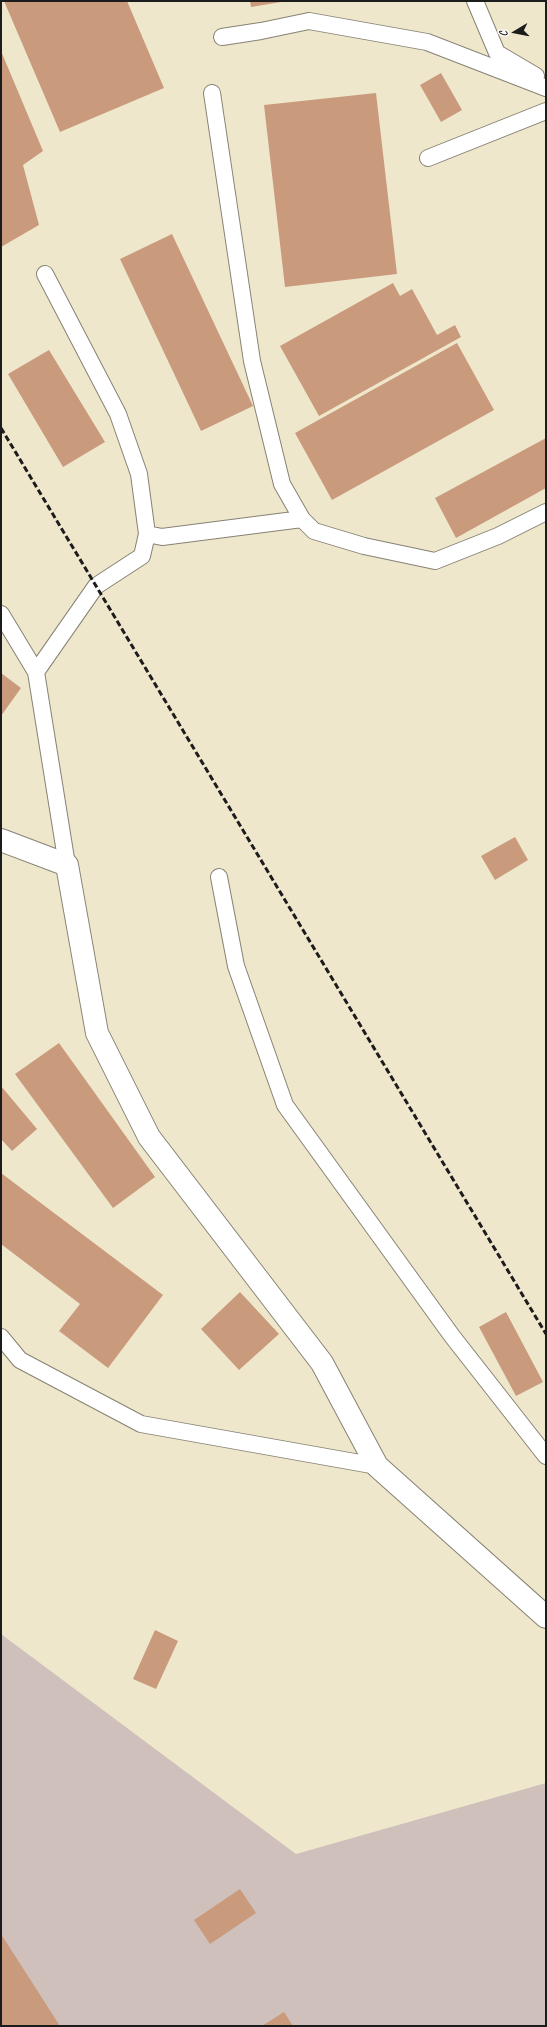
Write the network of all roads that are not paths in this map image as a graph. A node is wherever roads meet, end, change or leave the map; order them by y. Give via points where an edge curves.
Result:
1 (475, 1) edge
2 (222, 37) dead end
3 (546, 82) edge
4 (546, 88) edge
5 (212, 93) dead end
6 (546, 111) edge
7 (428, 158) dead end
8 (45, 274) dead end
9 (546, 512) edge
10 (302, 519) junction
11 (147, 534) junction
12 (1, 614) edge
13 (36, 672) junction
14 (1, 840) edge
15 (67, 865) junction
16 (219, 877) dead end
17 (1, 1337) edge
18 (546, 1456) edge
19 (377, 1466) junction
20 (546, 1617) edge

1 - 3 lane via 497,52
2 - 4 lane via 309,20 427,42
5 - 10 lane via 252,361 282,484
6 - 7 lane
8 - 11 lane via 118,414 139,474
9 - 10 lane via 498,536 435,561 356,544 314,531
10 - 11 lane via 162,536
11 - 13 lane via 142,556 96,586
12 - 13 lane
13 - 15 lane
14 - 15 street
15 - 19 street via 97,1033 149,1137 322,1363
16 - 18 lane via 236,966 285,1105 452,1336
17 - 19 lane via 20,1360 141,1424
19 - 20 street

